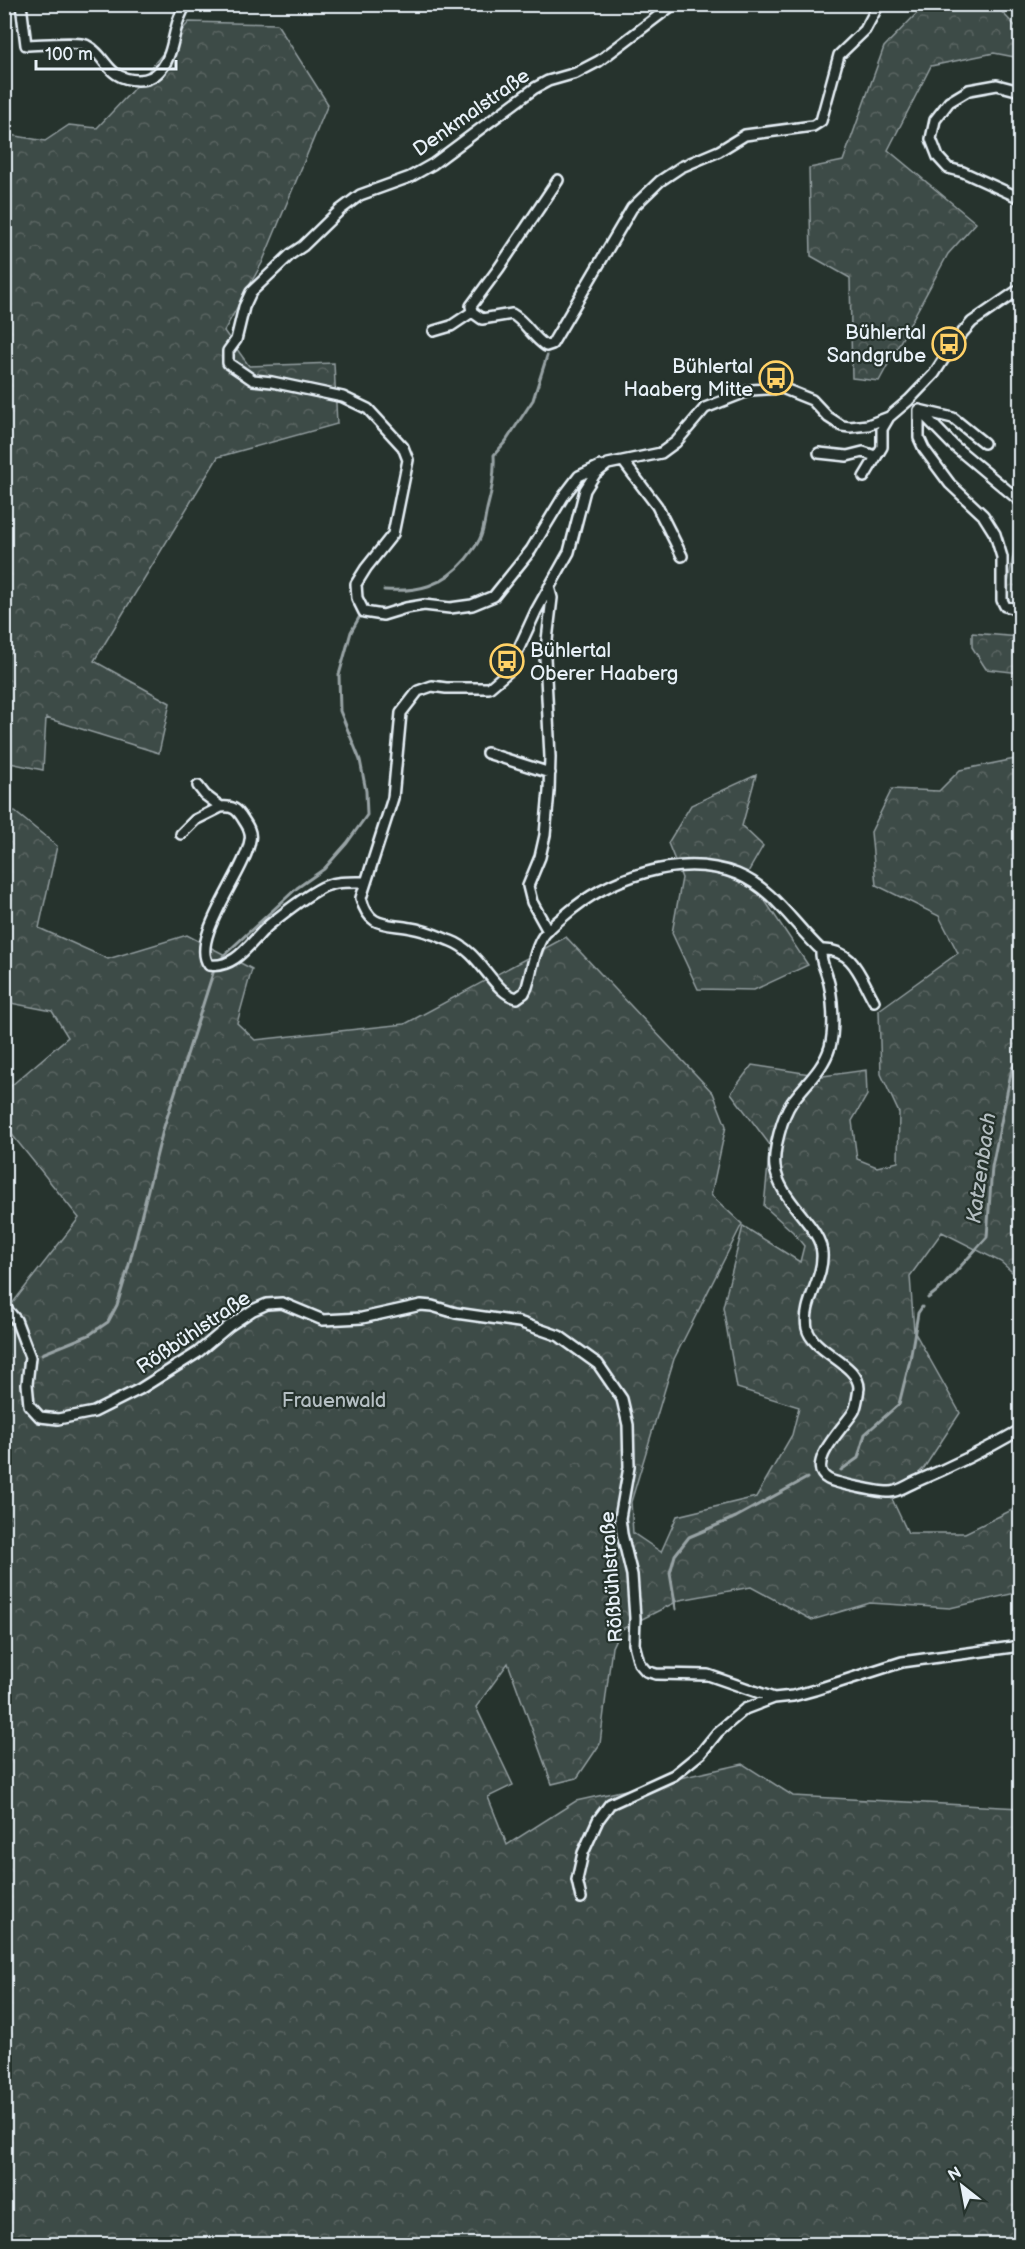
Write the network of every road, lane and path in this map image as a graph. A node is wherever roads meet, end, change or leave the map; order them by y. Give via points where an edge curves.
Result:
1 (21, 4) edge
2 (187, 4) edge
3 (674, 4) edge
4 (879, 4) edge
5 (1020, 91) edge
6 (558, 180) dead end
7 (1020, 198) edge
8 (1020, 289) edge
9 (472, 312) junction
10 (434, 331) dead end
11 (909, 400) junction
12 (919, 410) junction
13 (889, 417) junction
14 (984, 443) dead end
15 (819, 453) dead end
16 (875, 456) junction
17 (623, 461) junction
18 (608, 464) junction
19 (864, 477) dead end
20 (1020, 501) edge
21 (682, 556) dead end
22 (549, 587) junction
23 (1020, 610) edge
24 (487, 753) dead end
25 (550, 773) junction
26 (198, 786) dead end
27 (221, 807) junction
28 (182, 834) dead end
29 (365, 882) junction
30 (548, 931) junction
31 (821, 950) junction
32 (874, 1001) dead end
33 (4, 1306) edge
34 (1020, 1430) edge
35 (1020, 1646) edge
36 (774, 1698) junction
37 (581, 1898) dead end

1 - 2 street via 26,45 85,44 117,75 128,80 145,80 158,73 168,60 178,20
3 - 18 street, Denkmalstraße via 599,61 535,88 433,164 360,195 340,210 251,292 236,340 228,351 228,363 253,380 343,397 368,409 403,447 408,460 393,534 356,584 364,612 384,615 424,605 450,608 494,596 531,550 579,476
4 - 9 street via 865,30 839,56 821,121 813,126 745,135 660,182 632,208 552,344 546,346 537,341 522,320 512,314 482,319
5 - 7 street via 997,85 969,90 949,102 935,120 931,140 948,168
6 - 9 street via 474,299
8 - 11 street via 972,322 934,374
9 - 10 street via 451,326
11 - 12 street
11 - 13 street
12 - 14 street via 953,418
12 - 20 street
12 - 23 street via 919,438 924,449 950,484 983,515 1002,557 1002,600 1005,606
13 - 16 street via 882,429 882,447
13 - 17 street via 867,425 842,426 812,400 782,388 751,390 705,408 676,442 661,453
15 - 16 street via 847,456 863,452
16 - 19 street
17 - 18 street
17 - 21 street via 657,506
18 - 22 street via 595,474 585,490 569,552
22 - 25 street via 552,598 545,687
22 - 29 street via 508,672 489,688 432,686 418,691 401,713 393,798
24 - 25 street
25 - 30 street via 545,835 528,886
26 - 27 street
27 - 28 street via 195,820
27 - 29 street via 237,810 249,830 250,840 207,933 203,949 209,965 228,963 251,946 268,926 324,887
29 - 30 street via 361,898 374,921 432,933 463,946 506,993 516,998 527,987
30 - 31 street via 582,901 624,880 670,869 714,868 739,875 769,895
31 - 32 street via 844,953
31 - 34 street via 832,1018 830,1048 818,1071 790,1105 775,1153 775,1169 781,1187 818,1236 822,1254 807,1312 807,1330 851,1372 859,1386 855,1410 820,1459 822,1472 828,1479 891,1492 963,1461
33 - 36 street, Rößbühlstraße via 16,1320 30,1357 29,1406 40,1417 58,1419 94,1412 140,1389 267,1304 282,1303 323,1320 432,1306 519,1322 559,1336 598,1364 622,1399 628,1425 629,1467 620,1518 632,1575 634,1644 639,1663 656,1674 708,1675
35 - 36 street via 902,1662 815,1690
36 - 37 street via 745,1709 674,1775 610,1804 583,1853 577,1880

